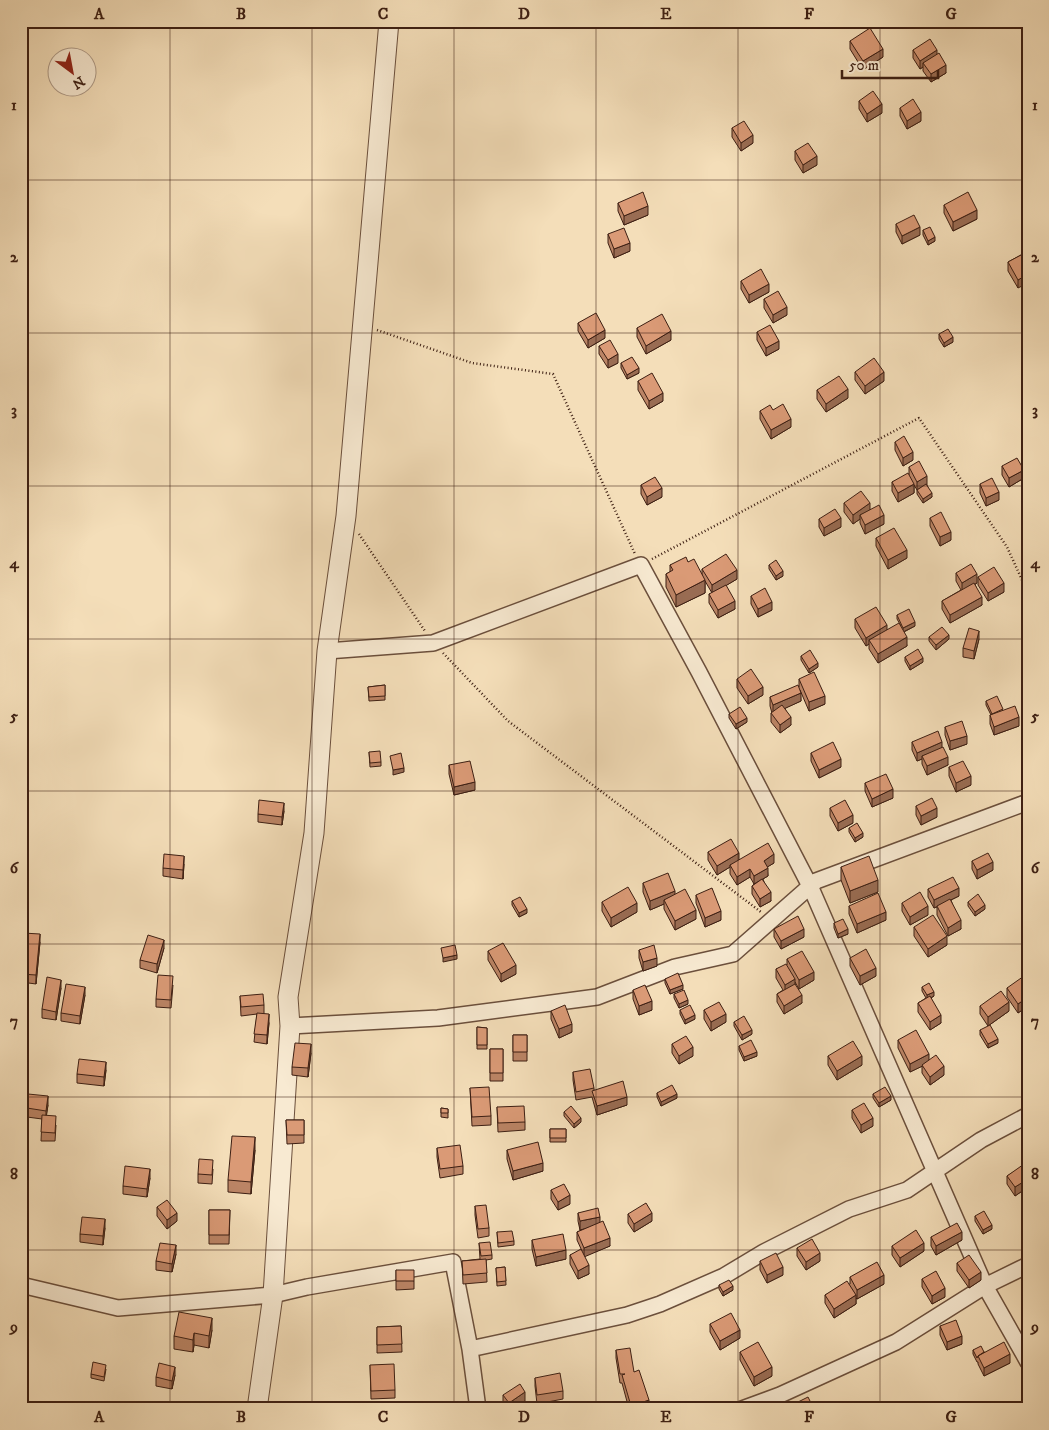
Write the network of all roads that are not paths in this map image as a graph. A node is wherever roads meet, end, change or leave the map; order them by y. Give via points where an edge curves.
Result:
1 (389, 21) edge
2 (327, 651) junction
3 (1028, 802) edge
4 (811, 888) junction
5 (290, 1026) junction
6 (1028, 1115) edge
7 (935, 1171) junction
8 (1028, 1265) edge
9 (21, 1285) edge
10 (985, 1286) junction
11 (273, 1295) junction
12 (470, 1349) junction
13 (1028, 1362) edge
14 (257, 1409) edge
15 (478, 1409) edge
16 (742, 1409) edge

1 - 2 street via 346,516
2 - 4 street via 433,643 641,565
2 - 5 street via 314,833 288,997
3 - 4 street via 816,881
4 - 5 street via 733,954 675,967 597,997 438,1018
4 - 7 street
5 - 11 street
6 - 7 street via 981,1140
7 - 10 street
7 - 12 street via 907,1190 849,1209 724,1276 660,1304 627,1315
8 - 10 street
9 - 11 street via 118,1308
10 - 13 street
10 - 16 street via 896,1342
11 - 12 street via 453,1262
11 - 14 street
12 - 15 street

